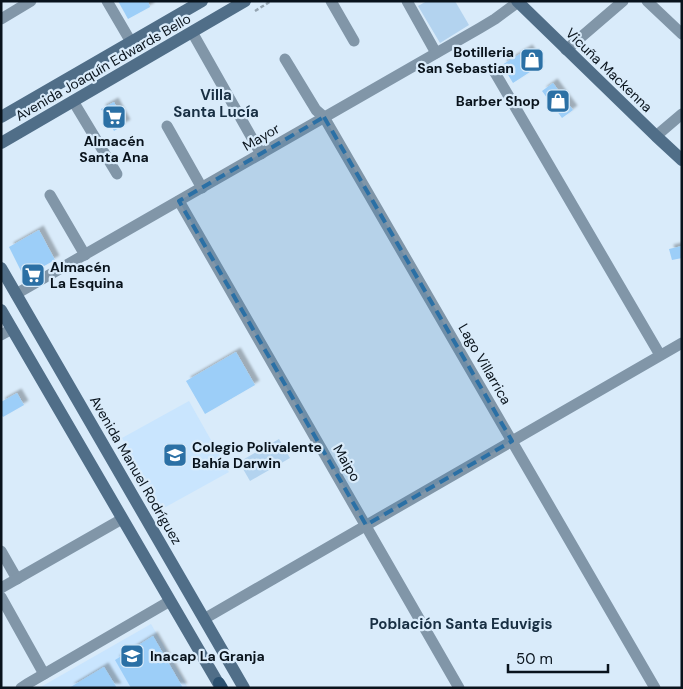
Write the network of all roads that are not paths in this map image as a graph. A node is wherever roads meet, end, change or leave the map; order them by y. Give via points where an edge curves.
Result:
1 (31, 1) edge
2 (107, 1) edge
3 (202, 1) edge
4 (245, 1) edge
5 (331, 1) edge
6 (407, 1) edge
7 (623, 1) edge
8 (647, 1) edge
9 (517, 2) edge
10 (181, 13) junction
11 (1, 18) edge
12 (192, 32) junction
13 (681, 33) edge
14 (354, 41) dead end
15 (131, 42) junction
16 (566, 50) junction
17 (436, 54) junction
18 (285, 59) dead end
19 (494, 71) dead end
20 (62, 82) junction
21 (74, 101) junction
22 (682, 114) edge
23 (1, 117) edge
24 (324, 118) junction
25 (167, 126) dead end
26 (656, 136) junction
27 (1, 143) edge
28 (261, 154) junction
29 (682, 160) edge
30 (117, 174) dead end
31 (202, 188) junction
32 (50, 195) dead end
33 (179, 200) junction
34 (85, 255) junction
35 (1, 268) edge
36 (16, 294) junction
37 (1, 310) edge
38 (7, 332) edge
39 (682, 343) edge
40 (660, 355) junction
41 (512, 441) junction
42 (122, 519) junction
43 (366, 525) junction
44 (1, 551) edge
45 (17, 579) junction
46 (1, 588) edge
47 (1, 597) edge
48 (170, 601) junction
49 (204, 619) junction
50 (44, 674) junction
51 (220, 686) edge
52 (22, 688) edge
53 (244, 688) edge
54 (459, 688) edge
55 (655, 688) edge

1 - 11 street
2 - 15 street
3 - 10 main road, Avenida Joaquín Edwards Bello
4 - 12 main road, Avenida Joaquín Edwards Bello
5 - 14 street
6 - 17 street
7 - 16 street
8 - 13 street
9 - 16 main road, Vicuña Mackenna
9 - 17 street, Mayor
10 - 12 main road
10 - 15 main road, Avenida Joaquín Edwards Bello
12 - 21 main road, Avenida Joaquín Edwards Bello
12 - 28 street
15 - 20 main road, Avenida Joaquín Edwards Bello
16 - 26 main road, Vicuña Mackenna
17 - 24 street, Mayor
18 - 24 street, Lago Villarrica
19 - 40 street
20 - 21 main road
20 - 23 main road, Avenida Joaquín Edwards Bello
21 - 27 main road, Avenida Joaquín Edwards Bello
21 - 30 street
22 - 26 street
24 - 28 street, Mayor
24 - 41 street, Lago Villarrica
25 - 31 street
26 - 29 main road, Vicuña Mackenna
28 - 31 street, Mayor
31 - 33 street, Mayor
32 - 34 street
33 - 34 street, Mayor
33 - 43 street, Maipo
34 - 36 street, Mayor
35 - 36 main road, Avenida Manuel Rodríguez
36 - 49 main road, Avenida Manuel Rodríguez
37 - 38 main road
38 - 42 main road
39 - 40 street
40 - 41 street
41 - 43 street
41 - 55 street, Lago Villarrica
42 - 45 street
42 - 48 main road
43 - 49 street
43 - 54 street, Maipo
44 - 45 street
45 - 46 street
47 - 50 street
48 - 50 street
48 - 51 main road
49 - 53 main road, Avenida Manuel Rodríguez
50 - 52 street

